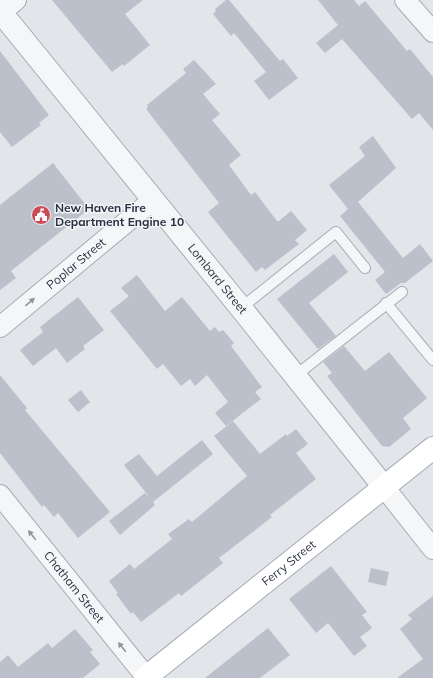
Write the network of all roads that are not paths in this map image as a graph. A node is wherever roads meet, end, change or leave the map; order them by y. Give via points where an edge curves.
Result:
1 (405, 0) edge
2 (4, 9) edge
3 (433, 32) edge
4 (153, 200) junction
5 (365, 268) dead end
6 (402, 292) dead end
7 (386, 304) junction
8 (242, 308) junction
9 (0, 327) edge
10 (433, 360) edge
11 (296, 376) junction
12 (433, 448) edge
13 (384, 487) junction
14 (0, 496) edge
15 (433, 549) edge
16 (146, 678) edge

1 - 3 street
2 - 4 street, Lombard Street
4 - 8 street, Lombard Street
9 -> 4 street, Poplar Street
5 - 8 lane via 336,232
6 - 7 lane
7 - 10 lane
7 - 11 lane
8 - 11 street, Lombard Street
11 - 13 street, Lombard Street
12 - 13 main road, Ferry Street
13 - 15 street, Lombard Street
13 - 16 main road, Ferry Street
16 -> 14 street, Chatham Street

